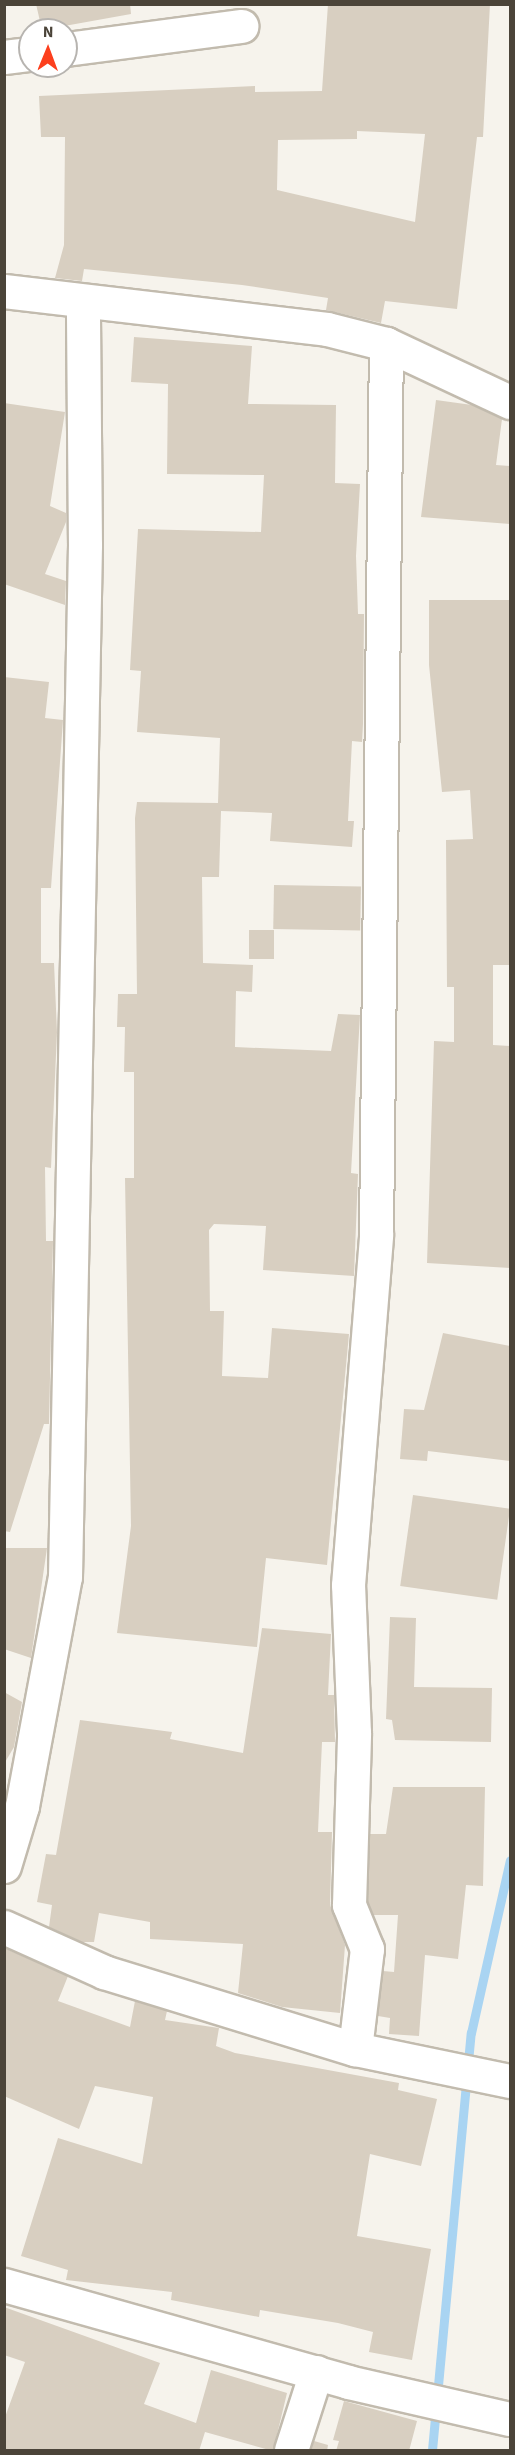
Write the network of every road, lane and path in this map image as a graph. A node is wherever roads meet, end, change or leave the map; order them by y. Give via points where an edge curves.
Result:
1 (241, 26) dead end
2 (78, 47) edge
3 (4, 291) edge
4 (83, 302) junction
5 (386, 344) junction
6 (510, 402) edge
7 (4, 1866) edge
8 (4, 1927) edge
9 (355, 2049) junction
10 (510, 2081) edge
11 (4, 2285) edge
12 (316, 2372) junction
13 (510, 2419) edge
14 (291, 2451) edge

1 - 2 street
3 - 4 street
4 - 5 street via 327,328
4 - 7 street via 85,545 65,1577 22,1806
5 - 6 street
5 - 9 street via 376,1234 348,1585 354,1733 349,1905 367,1949
8 - 9 street via 105,1972
9 - 10 street
11 - 12 street
12 - 13 street
12 - 14 street

